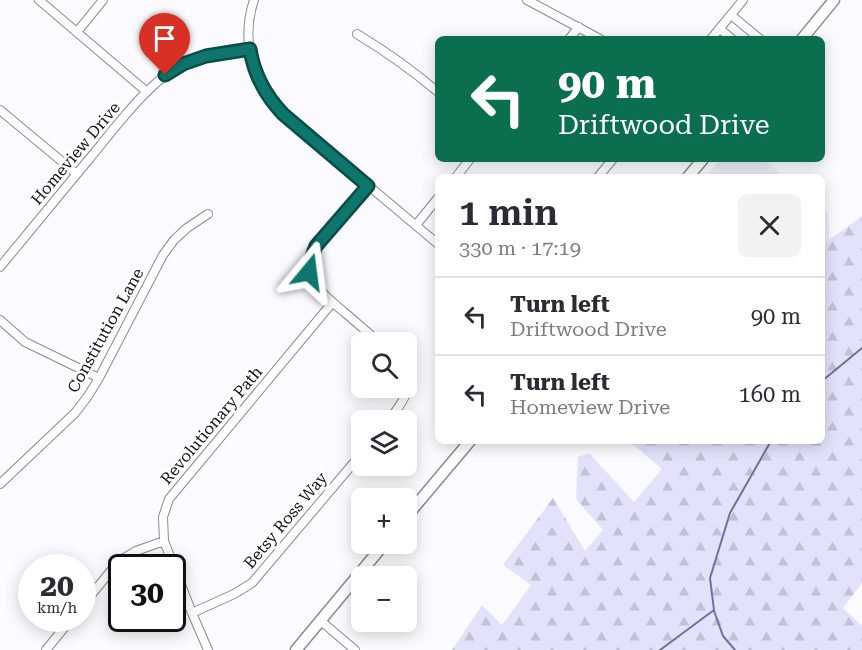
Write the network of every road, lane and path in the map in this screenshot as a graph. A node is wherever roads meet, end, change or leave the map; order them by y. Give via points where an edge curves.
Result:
1 (39, 0) edge
2 (103, 0) edge
3 (254, 0) edge
4 (527, 0) edge
5 (744, 0) edge
6 (834, 0) edge
7 (731, 15) junction
8 (579, 27) junction
9 (720, 29) junction
10 (77, 32) junction
11 (357, 34) dead end
12 (572, 36) edge
13 (595, 36) edge
14 (714, 36) edge
15 (728, 36) edge
16 (756, 36) edge
17 (804, 36) edge
18 (250, 49) junction
19 (435, 89) edge
20 (147, 92) junction
21 (0, 110) edge
22 (468, 162) edge
23 (610, 162) edge
24 (700, 162) edge
25 (77, 174) junction
26 (458, 174) edge
27 (600, 174) edge
28 (690, 174) edge
29 (368, 186) junction
30 (435, 202) edge
31 (208, 214) dead end
32 (416, 225) junction
33 (435, 241) edge
34 (3, 256) edge
35 (0, 267) edge
36 (332, 303) junction
37 (0, 320) edge
38 (367, 332) edge
39 (99, 378) junction
40 (467, 444) edge
41 (351, 466) edge
42 (0, 484) edge
43 (417, 504) edge
44 (164, 541) junction
45 (376, 554) edge
46 (96, 589) edge
47 (192, 614) junction
48 (321, 621) junction
49 (61, 632) edge
50 (46, 650) edge
51 (208, 650) edge
52 (296, 650) edge
53 (355, 650) edge

1 - 10 street
2 - 10 street
3 - 18 street via 249,21
4 - 8 street
5 - 7 street
6 - 17 street
7 - 9 street
7 - 16 street
8 - 12 street
8 - 13 street
9 - 14 street
9 - 15 street
10 - 20 street
11 - 19 street
18 - 20 street, Homeview Drive via 183,64
18 - 29 street via 252,65 274,105
20 - 25 street, Homeview Drive
21 - 25 street
22 - 26 street
23 - 27 street
24 - 28 street
25 - 34 street, Homeview Drive
29 - 32 street
29 - 36 street via 311,255 309,272 314,284
30 - 32 street
31 - 39 street, Constitution Lane via 174,240 164,255
32 - 33 street
34 - 35 street, Homeview Drive
36 - 38 street
36 - 44 street, Revolutionary Path via 169,499
37 - 39 street via 25,342
39 - 42 street, Constitution Lane via 75,413
40 - 43 street
41 - 47 street, Betsy Ross Way via 252,583
44 - 46 street via 119,561
44 - 47 street, Revolutionary Path
45 - 48 street
47 - 51 street, Revolutionary Path
48 - 52 street
48 - 53 street
49 - 50 street

